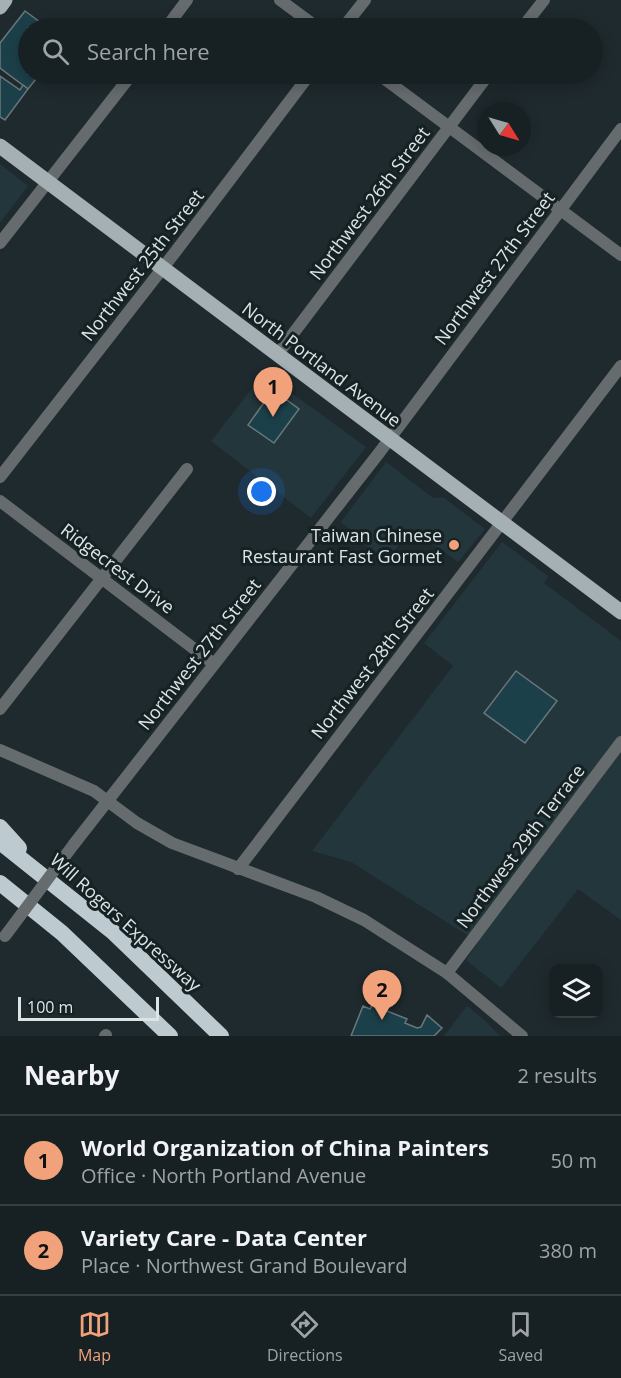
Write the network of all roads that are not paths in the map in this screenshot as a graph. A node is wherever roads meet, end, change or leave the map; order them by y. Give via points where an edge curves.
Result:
1 (5, 0) edge
2 (187, 0) edge
3 (280, 0) edge
4 (365, 0) edge
5 (544, 0) edge
6 (0, 7) edge
7 (174, 18) edge
8 (304, 18) edge
9 (351, 18) edge
10 (530, 18) edge
11 (124, 84) edge
12 (302, 84) edge
13 (391, 84) edge
14 (481, 84) edge
15 (449, 127) junction
16 (621, 129) edge
17 (0, 146) edge
18 (48, 183) junction
19 (560, 210) junction
20 (0, 243) edge
21 (621, 255) edge
22 (163, 268) junction
23 (277, 355) junction
24 (621, 366) edge
25 (389, 439) junction
26 (187, 469) dead end
27 (0, 477) edge
28 (0, 501) edge
29 (502, 523) junction
30 (101, 578) junction
31 (620, 609) edge
32 (214, 664) junction
33 (0, 709) edge
34 (621, 742) edge
35 (0, 750) edge
36 (108, 800) junction
37 (0, 826) edge
38 (0, 842) edge
39 (35, 867) junction
40 (238, 868) junction
41 (0, 884) edge
42 (2, 939) edge
43 (447, 973) junction
44 (170, 1036) edge
45 (221, 1036) edge
46 (522, 1036) edge

1 - 6 main road
2 - 7 street
3 - 8 street
4 - 9 street
5 - 10 street
11 - 18 street
12 - 22 street, Northwest 25th Street
13 - 15 street
14 - 15 street, Northwest 26th Street
15 - 19 street
15 - 23 street, Northwest 26th Street
16 - 19 street, Northwest 27th Street
17 - 18 main road, North Portland Avenue
18 - 20 street
18 - 22 main road, North Portland Avenue
19 - 21 street
19 - 25 street, Northwest 27th Street
22 - 23 main road, North Portland Avenue
22 - 27 street, Northwest 25th Street
23 - 25 main road, North Portland Avenue
24 - 29 street, Northwest 28th Street
25 - 29 main road, North Portland Avenue
25 - 32 street, Northwest 27th Street
26 - 30 street
28 - 30 street, Ridgecrest Drive
29 - 31 main road, North Portland Avenue
29 - 40 street, Northwest 28th Street
30 - 32 street, Ridgecrest Drive
30 - 33 street
32 - 36 street, Northwest 27th Street
34 - 43 street, Northwest 29th Terrace
35 - 36 street
36 - 40 street via 136,823 172,843
36 - 42 street, Northwest 27th Street, bridge
37 - 39 highway
38 - 39 highway, Will Rogers Expressway
39 - 45 highway, Will Rogers Expressway via 113,932
40 - 43 street via 364,920
41 - 44 highway via 118,983
43 - 46 street

